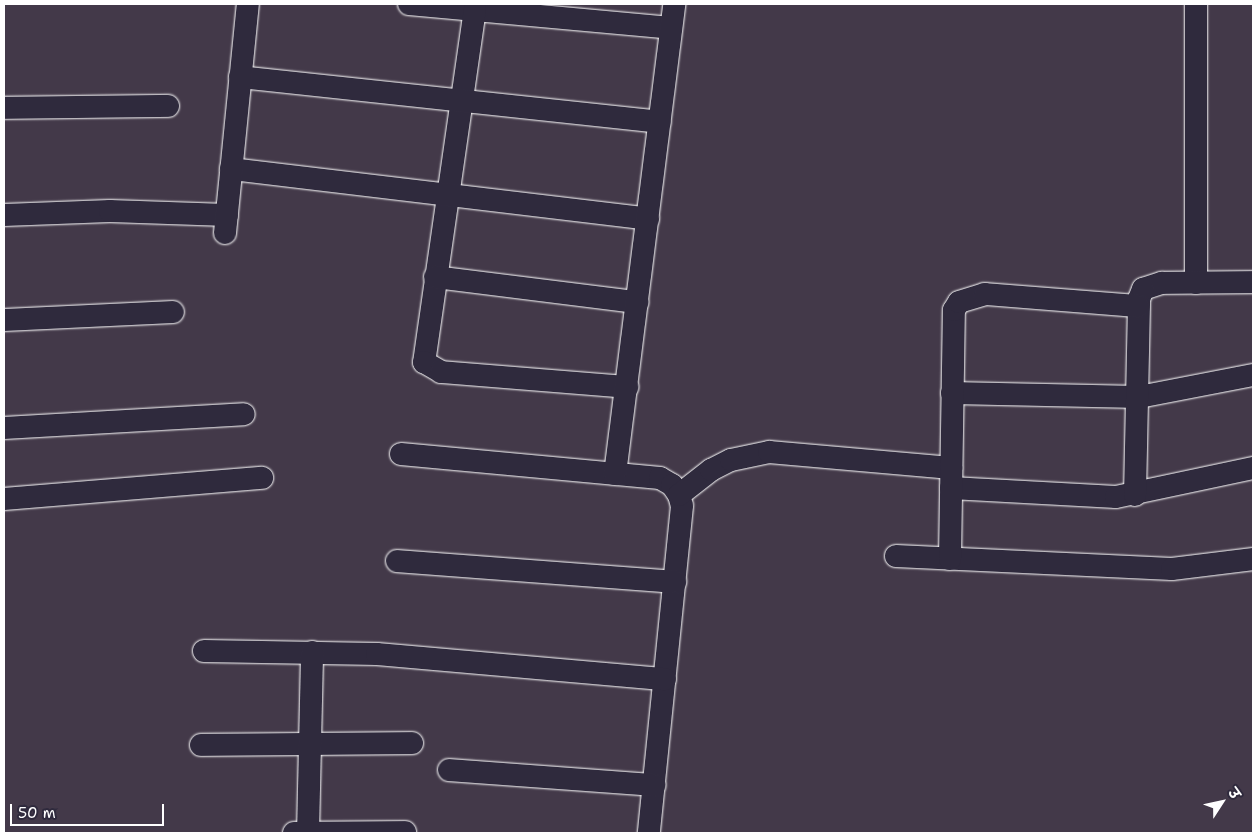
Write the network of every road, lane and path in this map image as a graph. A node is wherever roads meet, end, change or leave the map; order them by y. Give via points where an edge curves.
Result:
1 (248, 4) edge
2 (409, 4) edge
3 (674, 4) edge
4 (1196, 4) edge
5 (475, 9) junction
6 (671, 28) junction
7 (240, 77) junction
8 (464, 100) junction
9 (168, 106) dead end
10 (4, 108) edge
11 (660, 122) junction
12 (231, 169) junction
13 (447, 195) junction
14 (4, 215) edge
15 (648, 220) junction
16 (435, 276) junction
17 (1253, 282) edge
18 (1196, 283) junction
19 (638, 302) junction
20 (1139, 306) junction
21 (173, 312) dead end
22 (4, 320) edge
23 (1253, 375) edge
24 (627, 387) junction
25 (952, 393) junction
26 (1139, 397) junction
27 (244, 414) dead end
28 (4, 428) edge
29 (401, 454) dead end
30 (1253, 468) edge
31 (615, 474) junction
32 (262, 478) dead end
33 (951, 478) junction
34 (679, 494) junction
35 (1135, 495) junction
36 (4, 499) edge
37 (896, 556) dead end
38 (950, 558) junction
39 (1253, 559) edge
40 (397, 561) dead end
41 (675, 582) junction
42 (204, 651) dead end
43 (312, 652) junction
44 (665, 679) junction
45 (412, 743) dead end
46 (310, 744) junction
47 (201, 745) dead end
48 (449, 770) dead end
49 (654, 785) junction
50 (405, 832) edge
51 (293, 833) edge
52 (308, 833) edge
53 (649, 833) edge

1 - 7 street
2 - 5 street
3 - 6 street
4 - 18 street
5 - 6 street
5 - 8 street
6 - 11 street
7 - 8 street
7 - 12 street
8 - 11 street
8 - 13 street
9 - 10 street
11 - 15 street
12 - 13 street
12 - 14 street via 226,224 110,211
13 - 15 street
13 - 16 street
15 - 19 street
16 - 19 street
16 - 24 street via 424,352 424,362 431,369
17 - 18 street
18 - 20 street via 1152,284 1143,289
19 - 24 street
20 - 25 street via 985,294 968,297 954,310
20 - 26 street
21 - 22 street
23 - 26 street
24 - 31 street
25 - 26 street
25 - 33 street
26 - 35 street
27 - 28 street
29 - 31 street
30 - 35 street
31 - 34 street via 660,478
32 - 36 street
33 - 34 street via 769,452 731,460 710,470
33 - 35 street via 1086,498
33 - 38 street
34 - 41 street via 682,506
37 - 38 street
38 - 39 street via 1172,570
40 - 41 street
41 - 44 street
42 - 43 street
43 - 44 street
43 - 46 street
44 - 49 street
45 - 46 street
46 - 47 street
46 - 52 street
48 - 49 street
49 - 53 street
50 - 52 street
51 - 52 street

